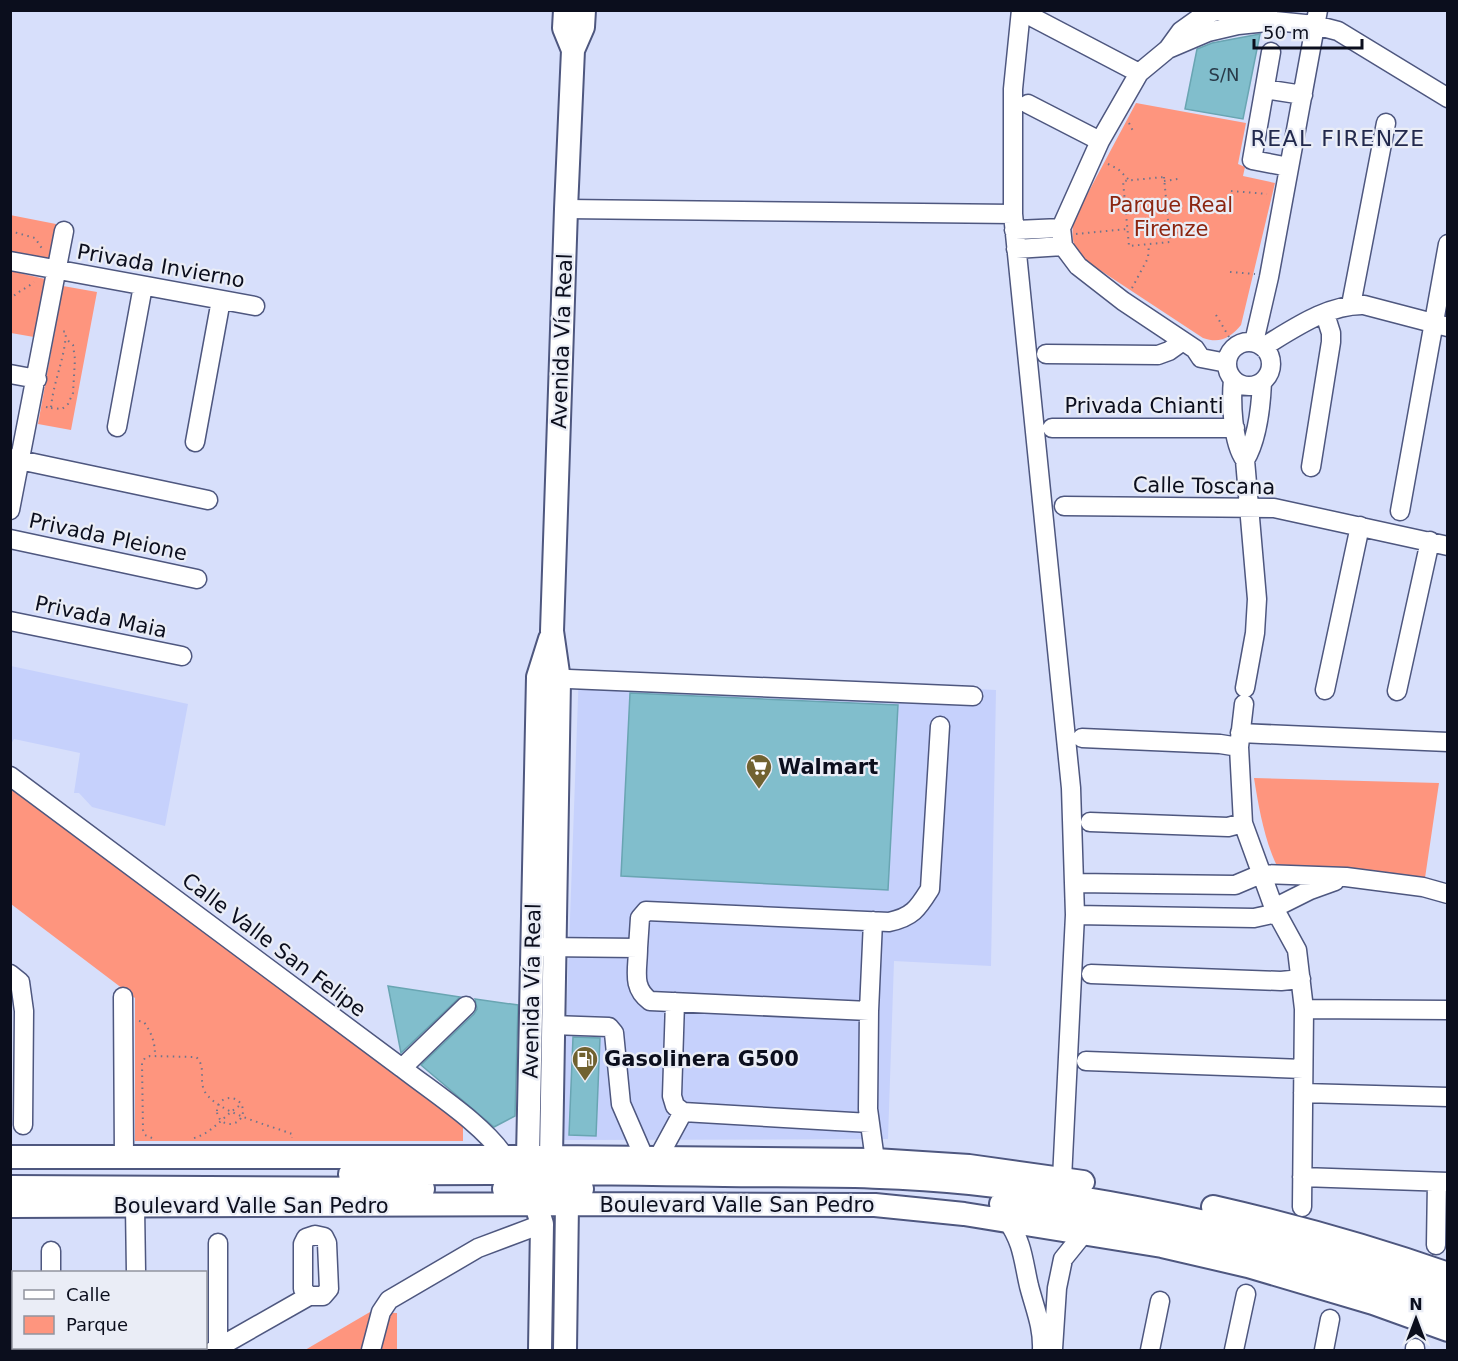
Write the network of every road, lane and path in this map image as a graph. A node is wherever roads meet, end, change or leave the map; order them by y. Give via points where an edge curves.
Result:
1 (565, 10) edge
2 (584, 10) edge
3 (1027, 14) edge
4 (1210, 17) edge
5 (1316, 18) edge
6 (573, 50) junction
7 (1271, 52) dead end
8 (1139, 73) junction
9 (1264, 89) junction
10 (1303, 95) junction
11 (1448, 98) edge
12 (1028, 104) dead end
13 (1386, 123) dead end
14 (1097, 149) junction
15 (1289, 167) junction
16 (1178, 179) dead end
17 (1129, 180) junction
18 (1164, 181) junction
19 (1231, 191) dead end
20 (1284, 196) junction
21 (566, 208) junction
22 (1182, 210) dead end
23 (1167, 211) junction
24 (1014, 222) junction
25 (1127, 229) junction
26 (10, 231) edge
27 (64, 231) dead end
28 (1184, 232) dead end
29 (1170, 233) junction
30 (1062, 237) junction
31 (1149, 244) junction
32 (1448, 244) edge
33 (1016, 249) junction
34 (10, 261) edge
35 (54, 269) junction
36 (1230, 272) dead end
37 (1255, 274) dead end
38 (143, 285) junction
39 (10, 300) edge
40 (221, 300) junction
41 (1124, 301) junction
42 (1351, 305) junction
43 (255, 306) dead end
44 (1325, 314) junction
45 (1216, 315) dead end
46 (1441, 326) edge
47 (46, 328) junction
48 (66, 339) junction
49 (1259, 344) junction
50 (1189, 345) junction
51 (1046, 354) dead end
52 (1231, 361) junction
53 (10, 374) edge
54 (37, 379) junction
55 (1262, 382) junction
56 (31, 405) junction
57 (51, 408) junction
58 (117, 427) dead end
59 (1052, 428) dead end
60 (1235, 428) junction
61 (195, 442) dead end
62 (15, 459) edge
63 (1245, 460) junction
64 (1311, 467) dead end
65 (208, 500) dead end
66 (1064, 506) dead end
67 (1249, 509) junction
68 (10, 510) edge
69 (1400, 511) dead end
70 (1360, 526) junction
71 (10, 540) edge
72 (1439, 544) edge
73 (197, 579) dead end
74 (10, 621) edge
75 (182, 656) dead end
76 (548, 679) junction
77 (1324, 690) dead end
78 (1397, 691) dead end
79 (973, 696) dead end
80 (940, 726) dead end
81 (1082, 738) dead end
82 (1240, 740) junction
83 (1448, 742) edge
84 (10, 776) edge
85 (1090, 822) dead end
86 (1243, 823) junction
87 (1261, 874) junction
88 (1346, 878) junction
89 (1075, 884) junction
90 (1138, 884) junction
91 (1448, 894) edge
92 (1275, 910) junction
93 (1075, 915) junction
94 (1137, 916) junction
95 (873, 921) junction
96 (543, 947) junction
97 (638, 948) junction
98 (10, 974) edge
99 (1091, 974) dead end
100 (1301, 979) junction
101 (123, 997) dead end
102 (675, 1002) junction
103 (466, 1006) dead end
104 (1304, 1009) junction
105 (1448, 1010) edge
106 (17, 1011) edge
107 (869, 1011) junction
108 (123, 1019) junction
109 (552, 1025) junction
110 (154, 1056) junction
111 (1086, 1061) dead end
112 (402, 1068) junction
113 (1303, 1069) junction
114 (1303, 1093) junction
115 (1448, 1097) edge
116 (219, 1104) junction
117 (242, 1104) junction
118 (230, 1111) junction
119 (683, 1112) junction
120 (243, 1116) junction
121 (220, 1120) junction
122 (870, 1123) junction
123 (23, 1125) dead end
124 (162, 1138) dead end
125 (194, 1138) dead end
126 (10, 1157) edge
127 (124, 1157) junction
128 (505, 1157) junction
129 (651, 1157) junction
130 (875, 1160) junction
131 (10, 1173) edge
132 (276, 1177) junction
133 (1302, 1177) junction
134 (1062, 1179) junction
135 (558, 1180) junction
136 (1442, 1182) edge
137 (10, 1187) edge
138 (533, 1190) junction
139 (10, 1206) edge
140 (135, 1206) junction
141 (1302, 1207) dead end
142 (1007, 1220) junction
143 (1084, 1233) junction
144 (218, 1243) dead end
145 (1436, 1245) dead end
146 (51, 1251) dead end
147 (51, 1271) edge
148 (135, 1271) edge
149 (1448, 1274) edge
150 (1448, 1292) edge
151 (1246, 1294) dead end
152 (309, 1296) dead end
153 (1160, 1301) dead end
154 (1448, 1311) edge
155 (1330, 1319) dead end
156 (1448, 1330) edge
157 (216, 1349) edge
158 (370, 1350) edge
159 (540, 1350) edge
160 (565, 1350) edge
161 (1042, 1350) edge
162 (1052, 1350) edge
163 (1150, 1350) edge
164 (1234, 1350) edge
165 (1324, 1350) edge

1 - 6 main road via 564,28
2 - 6 main road via 583,27
3 - 8 street
3 - 24 street via 1013,89
4 - 5 street via 1241,11 1275,21
4 - 8 street
5 - 10 street
5 - 11 street
6 - 21 main road, Avenida Vía Real
7 - 9 street
8 - 14 street
9 - 10 street
9 - 15 street via 1252,160
10 - 15 street
12 - 14 street
13 - 42 street
14 - 17 path
14 - 30 street
15 - 20 street
16 - 18 path
17 - 18 path via 1164,177
17 - 25 path via 1123,181
18 - 23 path
19 - 20 path
20 - 49 street
21 - 24 street
21 - 76 main road, Avenida Vía Real
22 - 23 path
23 - 29 path
24 - 30 street
24 - 33 street
25 - 30 path
25 - 31 path via 1129,246
26 - 35 path via 35,238
27 - 35 street
28 - 29 path
29 - 31 path via 1170,242
30 - 33 street
30 - 41 street via 1078,266
31 - 41 path via 1144,269
32 - 46 street
33 - 89 street via 1071,789
34 - 35 street, Privada Invierno
35 - 38 street, Privada Invierno
35 - 39 path via 16,292
35 - 47 street
36 - 37 path
38 - 40 street, Privada Invierno
38 - 58 street
40 - 43 street, Privada Invierno
40 - 61 street
41 - 50 street
42 - 44 street
42 - 46 street
44 - 49 street
44 - 64 street via 1331,342
45 - 52 path
46 - 69 street
47 - 48 path via 66,332
47 - 54 street
48 - 57 path
48 - 57 path via 75,352 73,393 62,409
49 - 52 street via 1244,342
49 - 55 street via 1269,355 1271,365
50 - 51 street via 1158,355
50 - 52 street via 1201,358
52 - 55 street via 1241,385
52 - 60 street
53 - 54 street
54 - 56 street
55 - 63 street via 1251,450
56 - 57 path
56 - 62 street
59 - 60 street, Privada Chianti
60 - 63 street via 1239,451
62 - 65 street
62 - 68 street
63 - 67 street
66 - 67 street, Calle Toscana
67 - 70 street, Calle Toscana via 1274,508
67 - 82 street via 1257,600
70 - 72 street, Calle Toscana
70 - 77 street
71 - 73 street, Privada Pleione
72 - 78 street
74 - 75 street, Privada Maia
76 - 79 street
76 - 96 main road, Avenida Vía Real
80 - 95 street via 930,888 920,905 905,918
81 - 82 street via 1220,744
82 - 83 street
82 - 86 street
84 - 112 street, Calle Valle San Felipe
85 - 86 street via 1228,827
86 - 87 street
87 - 88 street
87 - 90 street via 1234,885
87 - 92 street
88 - 91 street via 1423,887
88 - 92 street via 1310,890
89 - 90 street
89 - 93 street
90 - 94 street
92 - 94 street via 1254,918
92 - 100 street via 1297,950
93 - 94 street
93 - 134 street
95 - 97 street via 646,911 640,918
95 - 107 street
96 - 97 street
96 - 109 main road, Avenida Vía Real
96 - 138 main road, Avenida Vía Real
97 - 102 street via 640,994 650,1001
98 - 106 street via 21,982
99 - 100 street
100 - 104 street
101 - 108 street
102 - 107 street
102 - 119 street via 672,1096 675,1106
103 - 112 street
104 - 105 street
104 - 113 street
106 - 123 street
107 - 122 street
108 - 110 path via 144,1022 155,1044
108 - 127 street
109 - 129 street via 609,1027 614,1033 621,1104
109 - 135 main road, Avenida Vía Real
110 - 116 path via 196,1057 202,1066 203,1090
110 - 124 path via 142,1063 143,1130 151,1138
111 - 113 street
112 - 128 street, Calle Valle San Felipe via 465,1116
113 - 114 street
114 - 115 street
114 - 133 street
116 - 117 path via 230,1098
116 - 118 path
116 - 121 path
117 - 118 path
117 - 120 path
118 - 120 path
118 - 121 path
119 - 122 street
119 - 129 street
120 - 121 path via 231,1125
120 - 132 path via 292,1134
121 - 125 path via 205,1135
122 - 130 street
126 - 127 main road, Boulevard Valle San Pedro
127 - 132 main road, Boulevard Valle San Pedro
128 - 132 main road, Boulevard Valle San Pedro
128 - 138 main road, Boulevard Valle San Pedro
129 - 130 main road, Boulevard Valle San Pedro
129 - 135 main road, Boulevard Valle San Pedro
130 - 134 main road, Boulevard Valle San Pedro via 969,1166
131 - 132 main road, Boulevard Valle San Pedro
132 - 137 main road, Boulevard Valle San Pedro
132 - 138 main road, Boulevard Valle San Pedro
132 - 138 main road, Boulevard Valle San Pedro
132 - 140 main road, Boulevard Valle San Pedro
133 - 136 street
133 - 141 street
134 - 149 main road, Boulevard Valle San Pedro via 1257,1217
135 - 138 main road, Boulevard Valle San Pedro
135 - 138 main road, Boulevard Valle San Pedro
135 - 142 main road, Boulevard Valle San Pedro via 875,1205
135 - 150 main road, Boulevard Valle San Pedro via 875,1176 1061,1194 1254,1233
135 - 154 main road, Boulevard Valle San Pedro via 875,1192 1059,1212 1251,1250 1378,1286
135 - 160 main road, Avenida Vía Real
136 - 145 street
138 - 158 street via 478,1248 389,1300 381,1312
138 - 159 main road, Avenida Vía Real
139 - 140 main road, Boulevard Valle San Pedro
140 - 148 street
142 - 143 main road, Boulevard Valle San Pedro
142 - 161 street via 1020,1243 1042,1332
143 - 156 main road, Boulevard Valle San Pedro via 1248,1266
143 - 162 street via 1063,1259
144 - 157 street
146 - 147 street
151 - 164 street
152 - 157 street
153 - 163 street
155 - 165 street

